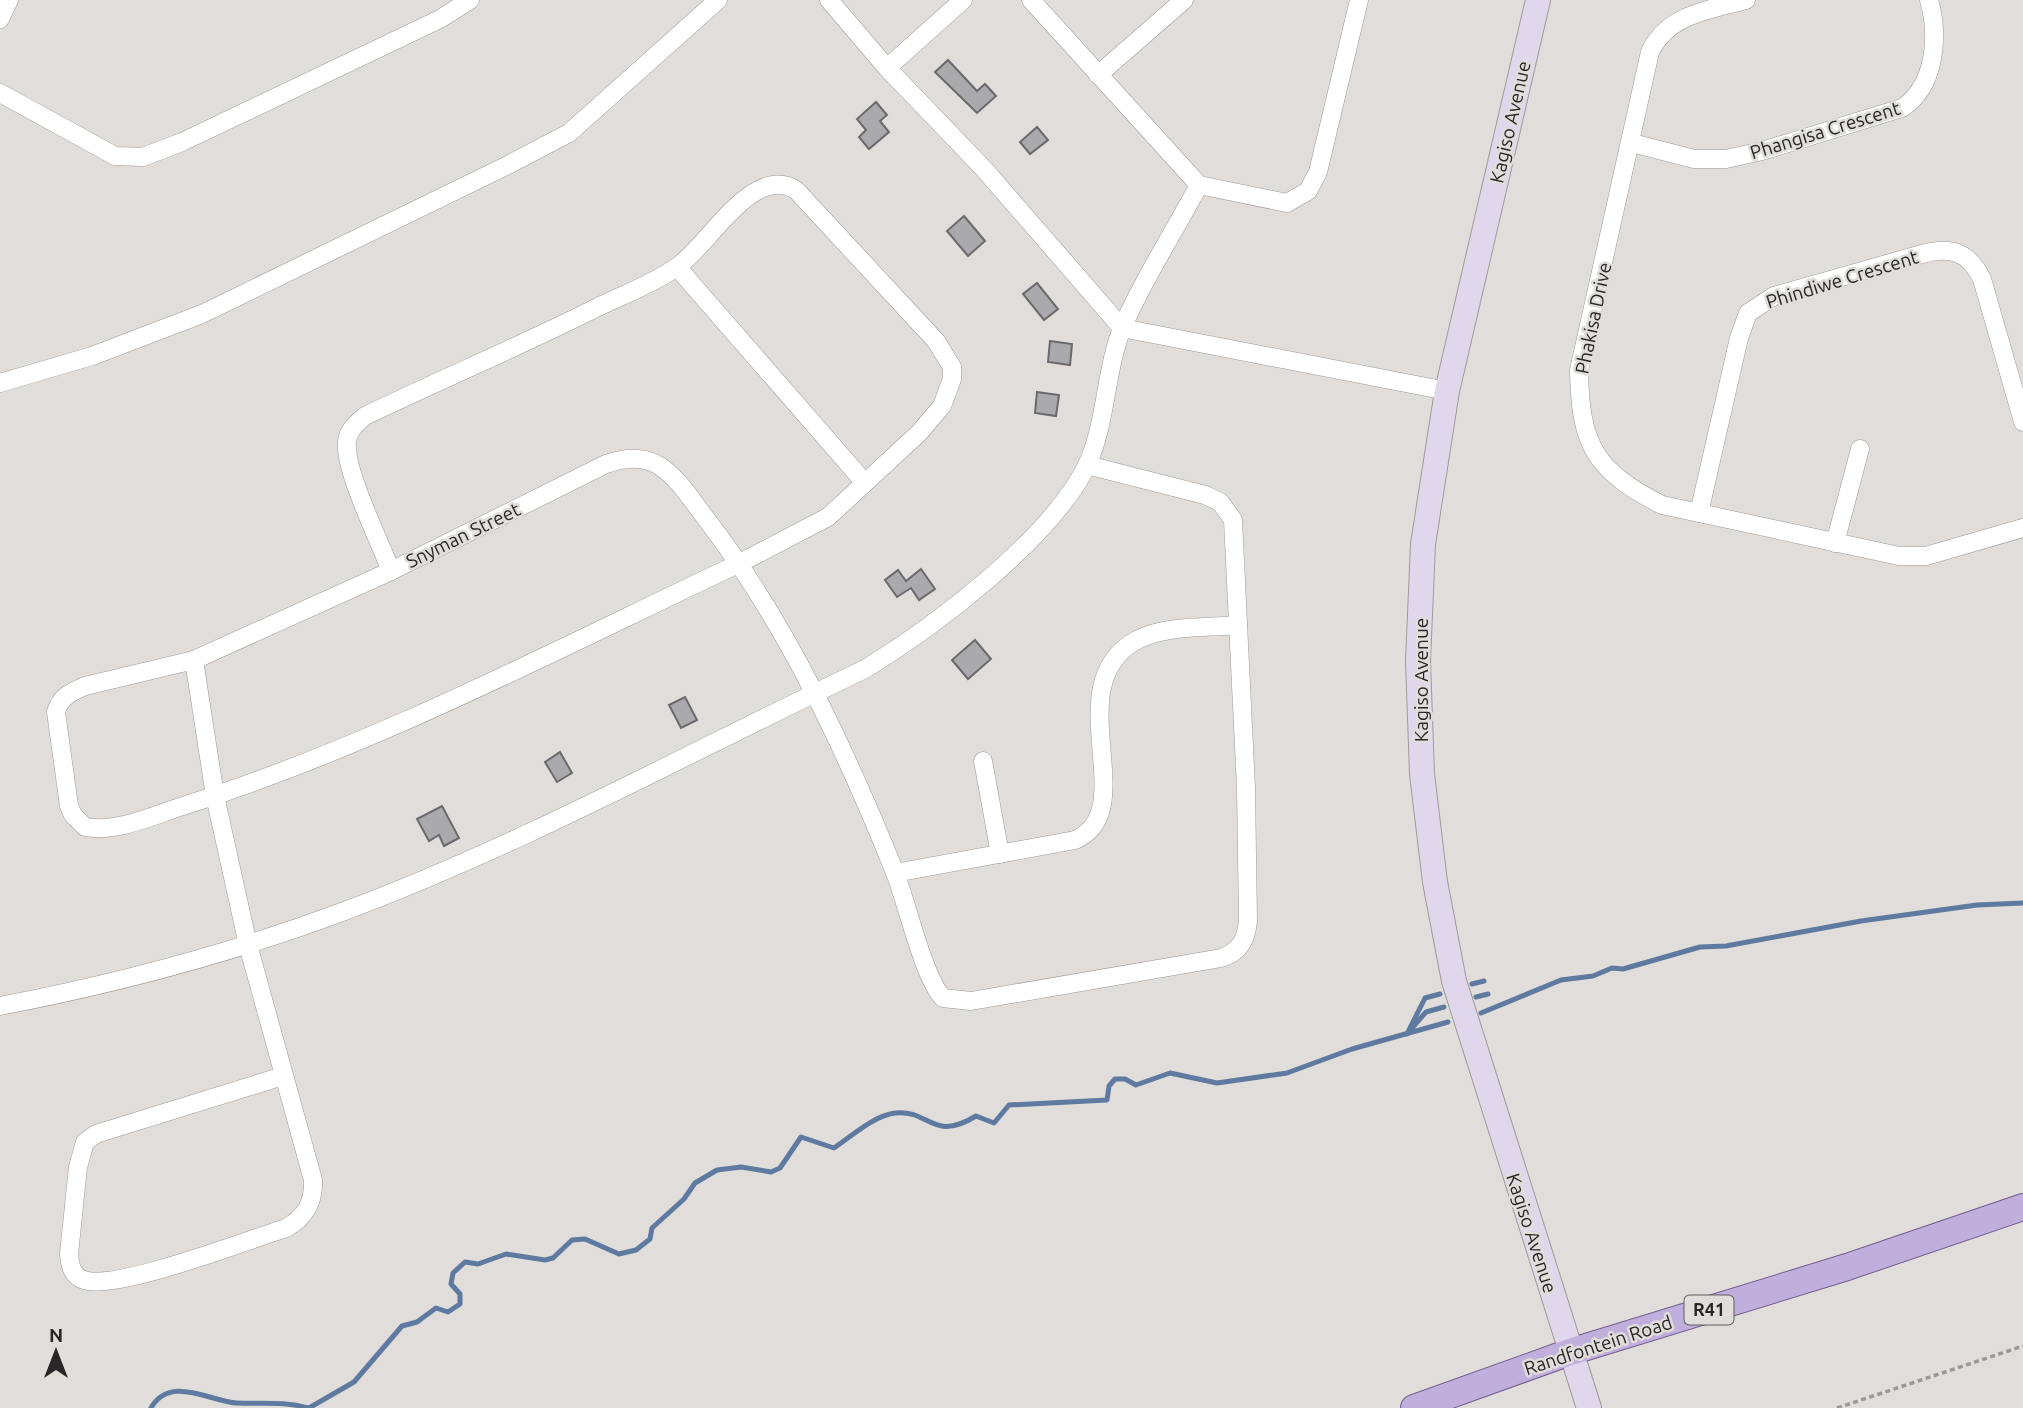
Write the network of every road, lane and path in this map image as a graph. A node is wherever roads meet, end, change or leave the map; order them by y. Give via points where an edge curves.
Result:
1 (9, 0) edge
2 (470, 0) edge
3 (718, 0) edge
4 (829, 0) edge
5 (963, 0) edge
6 (1031, 0) edge
7 (1184, 0) edge
8 (1359, 0) edge
9 (1538, 0) edge
10 (1746, 0) edge
11 (1929, 0) edge
12 (1713, 4) edge
13 (0, 19) edge
14 (887, 68) junction
15 (1098, 75) junction
16 (0, 93) edge
17 (1632, 143) junction
18 (1199, 185) junction
19 (677, 267) junction
20 (1122, 328) junction
21 (0, 383) edge
22 (1447, 391) junction
23 (2023, 422) edge
24 (1860, 449) dead end
25 (1087, 465) junction
26 (865, 483) junction
27 (1699, 513) junction
28 (2023, 528) edge
29 (1835, 543) junction
30 (740, 563) junction
31 (391, 571) junction
32 (1238, 625) junction
33 (194, 660) junction
34 (813, 694) junction
35 (983, 761) dead end
36 (215, 796) junction
37 (1000, 854) junction
38 (895, 873) junction
39 (248, 945) junction
40 (0, 1006) edge
41 (284, 1076) junction
42 (2023, 1208) edge
43 (2023, 1346) edge
44 (1570, 1352) junction
45 (1414, 1408) edge
46 (1589, 1408) edge
47 (1837, 1408) edge

1 - 13 street
2 - 16 street via 429,24 143,157 115,156
3 - 21 street via 569,132 508,165 202,314 92,356
4 - 14 street
5 - 14 street
6 - 15 street
7 - 15 street
8 - 18 street via 1318,172 1308,191 1286,203
9 - 22 street, Kagiso Avenue
10 - 12 street, Phakisa Drive
11 - 17 street, Phangisa Crescent via 1936,29 1932,54 1921,90 1902,108 1726,159 1694,159
12 - 17 street, Phakisa Drive via 1681,19 1657,38 1645,70
14 - 20 street via 984,169
15 - 18 street
17 - 27 street, Phakisa Drive via 1579,370 1580,419 1592,449 1636,492 1662,505
18 - 20 street
19 - 26 street
19 - 26 street, Snyman Street via 752,193 780,183 796,190 936,341 952,367 949,393 919,433
19 - 31 street, Snyman Street via 522,345 365,416 352,427 346,443 350,467
20 - 22 street
20 - 25 street
22 - 44 street, Kagiso Avenue via 1423,544 1418,662 1422,774 1435,882 1454,981
23 - 27 street, Phindiwe Crescent via 1974,262 1955,251 1939,249 1774,296 1748,313
24 - 29 street
25 - 32 street via 1205,495 1229,511 1235,533
25 - 34 street via 1048,519 976,589 901,648
26 - 30 street via 828,517
27 - 29 street, Phakisa Drive
28 - 29 street, Phakisa Drive via 1926,556 1899,556
30 - 31 street, Snyman Street via 672,477 658,466 633,459 607,464
30 - 34 street, Snyman Street
30 - 36 street via 346,746
31 - 33 street
32 - 37 street via 1152,634 1135,640 1117,656 1105,671 1100,692 1103,798 1099,821 1075,840
32 - 38 street, Snyman Street via 1248,921 1238,950 1221,958 955,1001 943,998 932,982
33 - 36 street
33 - 36 street via 85,686 64,698 56,712 69,806 79,823 97,829
34 - 38 street, Snyman Street
34 - 39 street via 464,860 342,912
35 - 37 street
36 - 39 street
37 - 38 street
39 - 40 street
39 - 41 street
41 - 41 street via 96,1134 85,1142 69,1255 76,1276 85,1281 117,1279 298,1221 311,1203 313,1180
42 - 44 main road, Randfontein Road / R41
43 - 47 path
44 - 45 main road, Randfontein Road / R41
44 - 46 street, Kagiso Avenue

